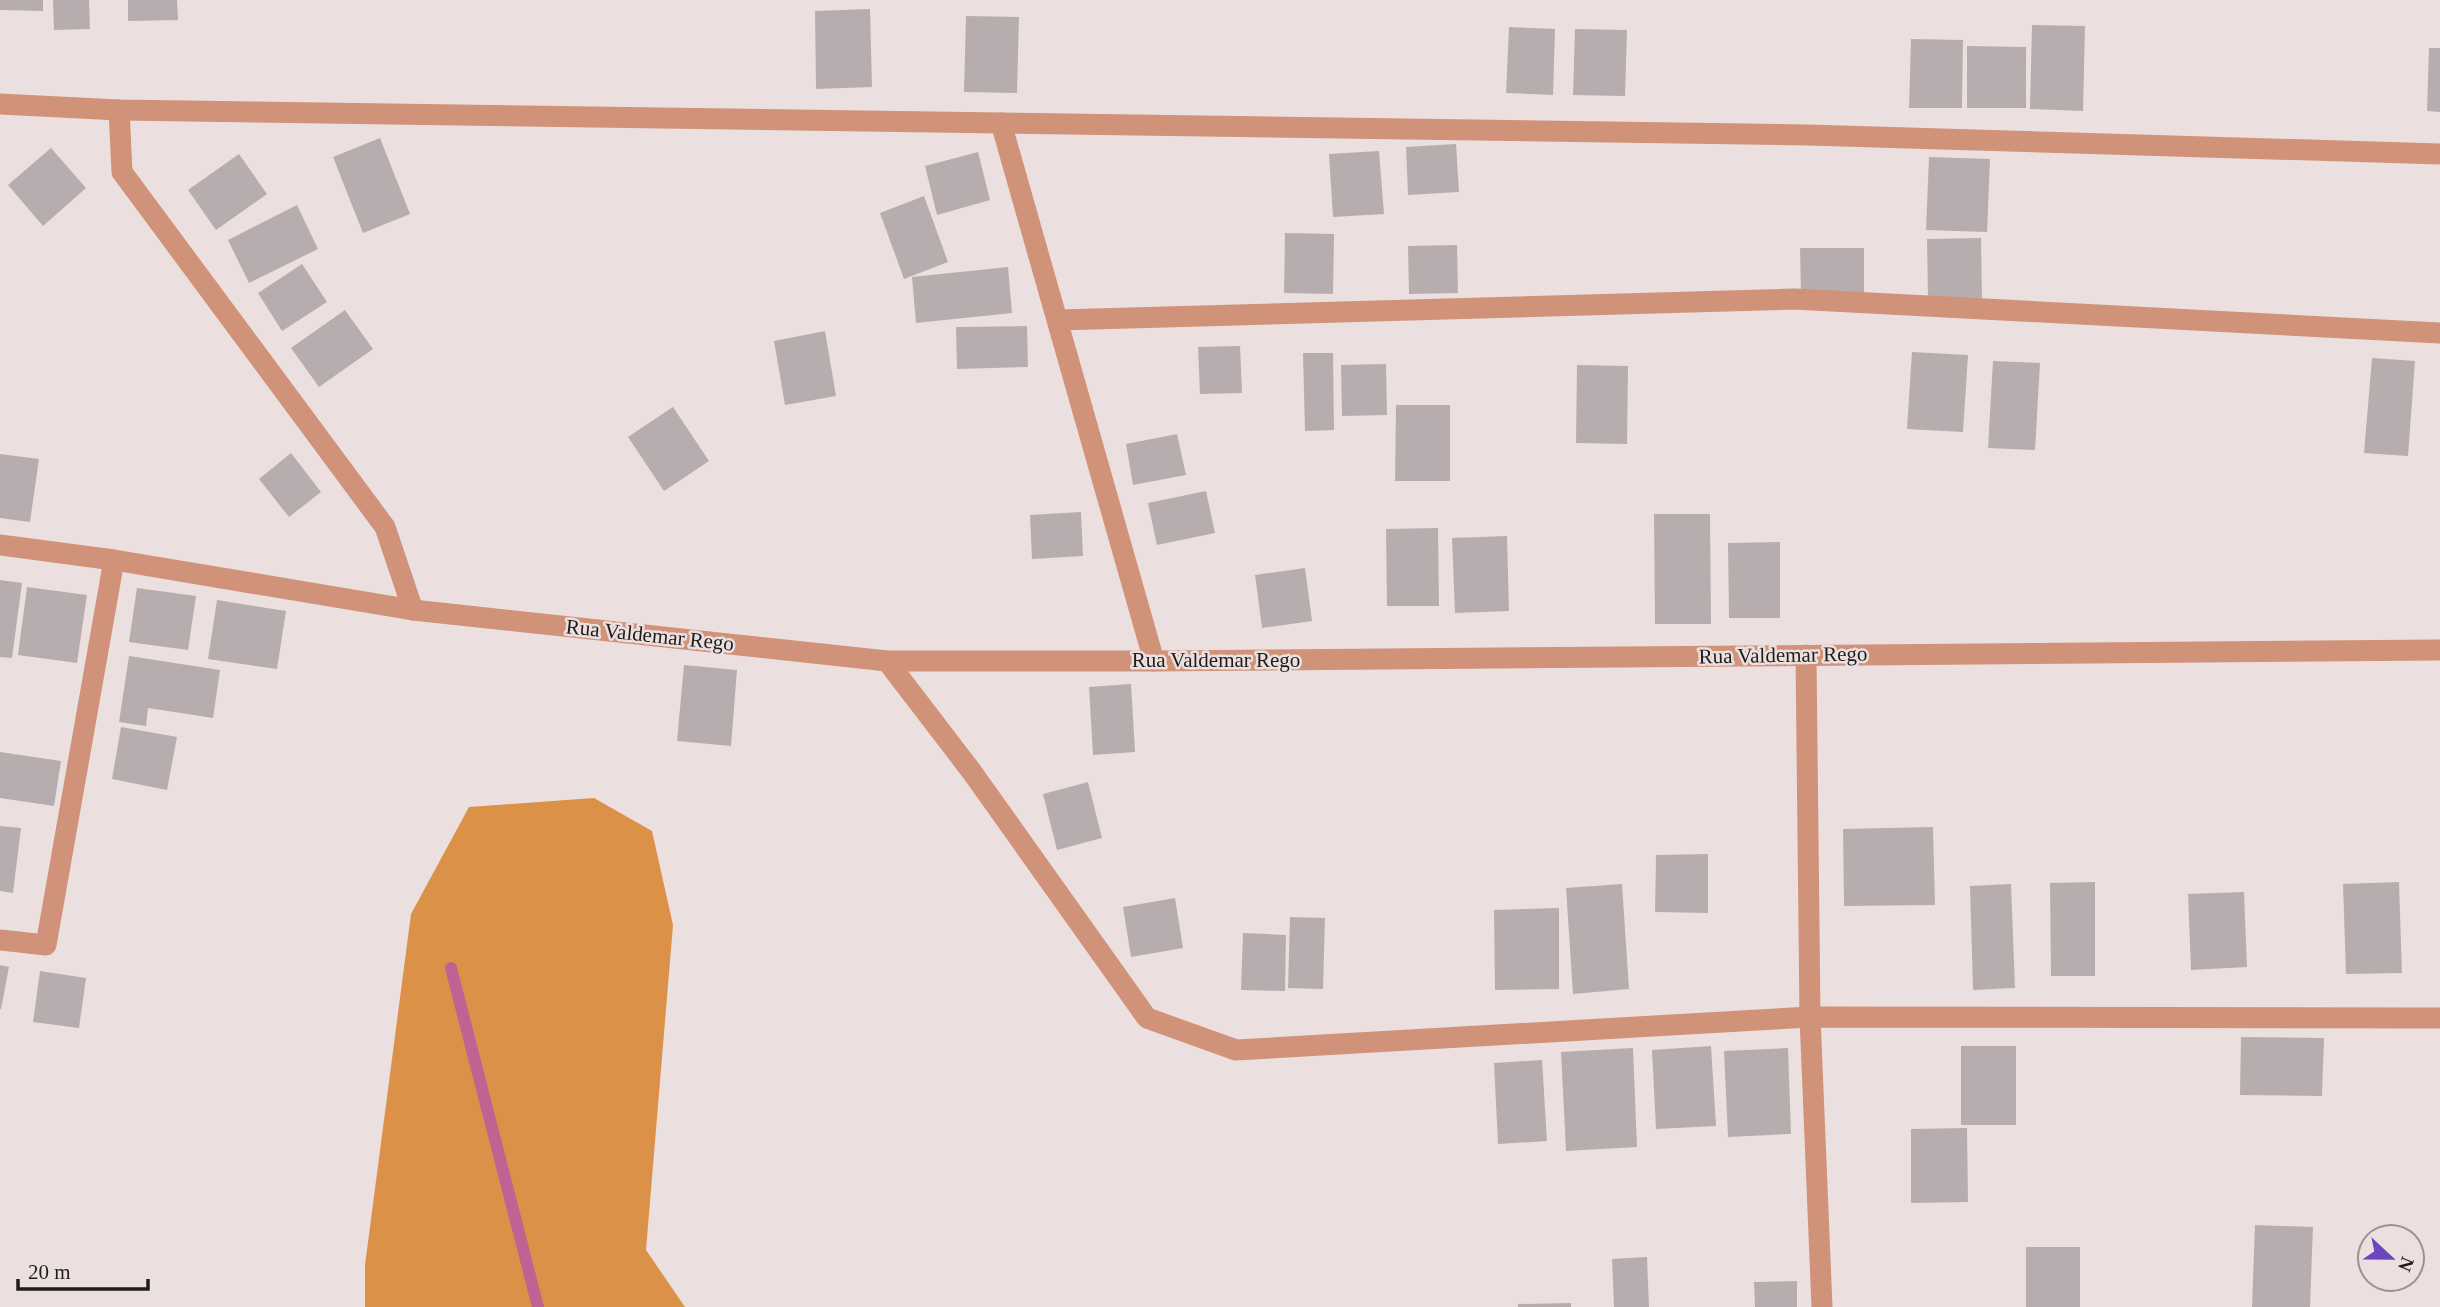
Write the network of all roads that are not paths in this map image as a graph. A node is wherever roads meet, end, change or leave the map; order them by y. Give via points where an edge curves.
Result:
1 (0, 104) edge
2 (119, 110) junction
3 (1001, 123) junction
4 (2440, 154) edge
5 (1058, 320) junction
6 (2440, 333) edge
7 (0, 545) edge
8 (114, 560) junction
9 (413, 610) junction
10 (2440, 650) edge
11 (1806, 655) junction
12 (887, 661) junction
13 (1154, 661) junction
14 (0, 940) edge
15 (1810, 1017) junction
16 (2440, 1018) edge
17 (1822, 1307) edge

1 - 2 street
2 - 3 street
2 - 9 street via 122,172 385,527
3 - 4 street via 1808,135
3 - 5 street
5 - 6 street via 1794,299
5 - 13 street
7 - 8 street, Rua Valdemar Rego
8 - 9 street, Rua Valdemar Rego
8 - 14 street via 46,946
9 - 12 street, Rua Valdemar Rego
10 - 11 street, Rua Valdemar Rego
11 - 13 street, Rua Valdemar Rego
11 - 15 street
12 - 13 street, Rua Valdemar Rego
12 - 15 street via 1147,1018 1236,1050
15 - 16 street
15 - 17 street

